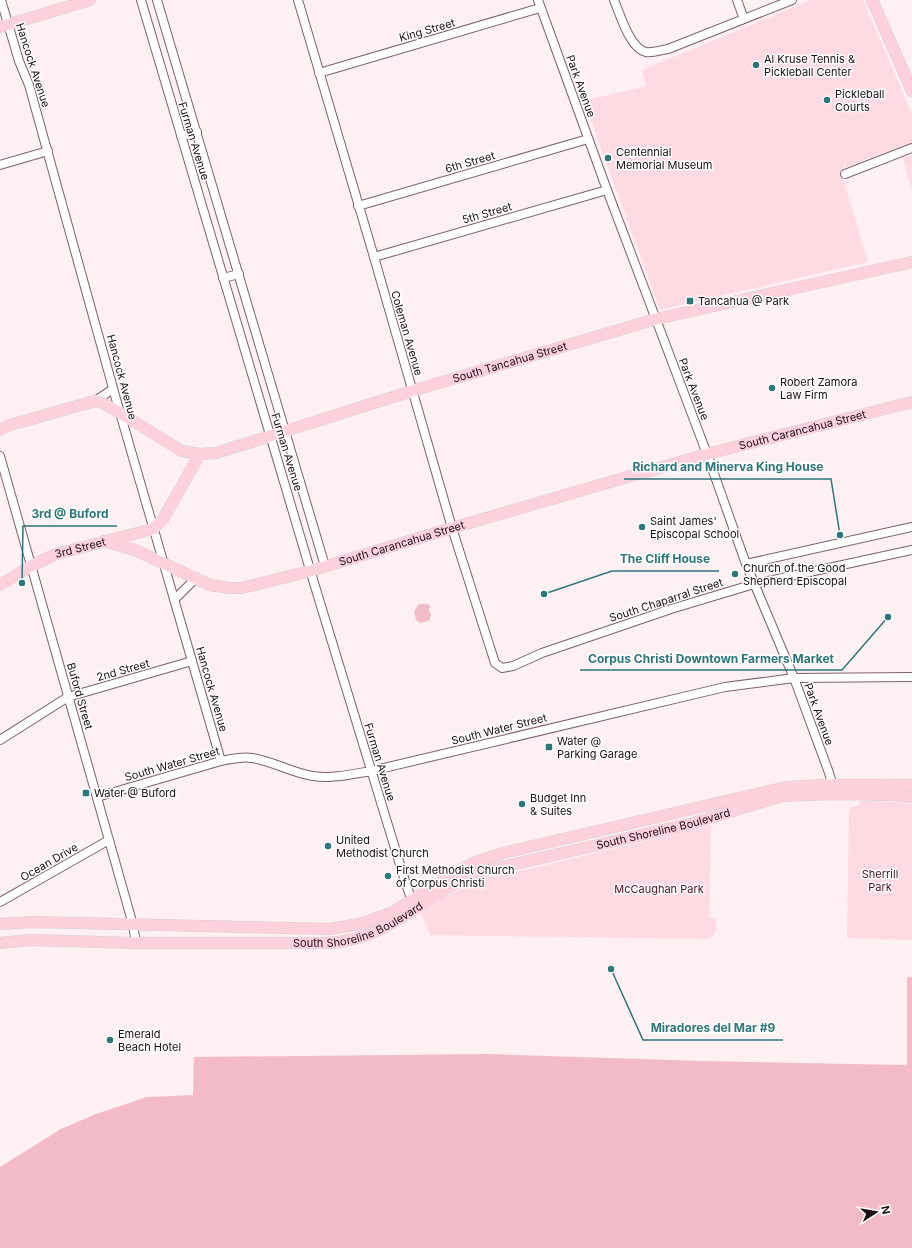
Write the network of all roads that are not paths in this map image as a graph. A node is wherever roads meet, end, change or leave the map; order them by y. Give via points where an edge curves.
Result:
1 (2, 0) edge
2 (90, 0) edge
3 (141, 0) edge
4 (157, 0) edge
5 (298, 0) edge
6 (614, 0) edge
7 (737, 0) edge
8 (792, 0) edge
9 (872, 0) edge
10 (539, 4) edge
11 (744, 19) junction
12 (4, 26) edge
13 (319, 73) junction
14 (912, 91) edge
15 (196, 132) junction
16 (181, 136) junction
17 (588, 139) junction
18 (912, 148) edge
19 (48, 150) junction
20 (0, 165) edge
21 (845, 174) dead end
22 (607, 190) junction
23 (358, 206) junction
24 (374, 257) junction
25 (912, 262) edge
26 (239, 274) junction
27 (223, 278) junction
28 (656, 318) junction
29 (113, 389) junction
30 (412, 391) junction
31 (95, 401) junction
32 (912, 402) edge
33 (120, 413) junction
34 (0, 430) edge
35 (286, 432) junction
36 (270, 436) junction
37 (200, 454) junction
38 (707, 454) junction
39 (0, 456) edge
40 (912, 527) edge
41 (452, 528) junction
42 (153, 529) junction
43 (104, 541) junction
44 (912, 550) edge
45 (163, 564) junction
46 (746, 564) junction
47 (31, 566) junction
48 (325, 566) junction
49 (310, 571) junction
50 (195, 579) junction
51 (754, 584) junction
52 (0, 585) edge
53 (175, 599) junction
54 (192, 661) junction
55 (502, 668) joint
56 (912, 677) edge
57 (794, 678) junction
58 (68, 697) junction
59 (0, 740) edge
60 (221, 761) junction
61 (372, 771) junction
62 (912, 785) edge
63 (834, 789) junction
64 (97, 797) junction
65 (912, 797) edge
66 (109, 840) junction
67 (0, 902) edge
68 (413, 904) junction
69 (0, 924) edge
70 (133, 925) junction
71 (0, 943) edge
72 (136, 943) junction

1 - 12 street, Hancock Avenue
2 - 12 main road
3 - 16 street, Furman Avenue
4 - 15 street, Furman Avenue
5 - 13 street, Coleman Avenue
6 - 11 street via 627,32 639,49 646,52 668,49
7 - 11 street
8 - 11 street
9 - 14 main road
10 - 13 street, King Street
10 - 17 street, Park Avenue
12 - 19 street, Hancock Avenue via 29,85
13 - 23 street, Coleman Avenue
15 - 16 street
15 - 26 street, Furman Avenue
16 - 27 street, Furman Avenue
17 - 22 street, Park Avenue
17 - 23 street, 6th Street
18 - 21 street
19 - 20 street
19 - 29 street, Hancock Avenue
22 - 24 street, 5th Street
22 - 28 street, Park Avenue
23 - 24 street, Coleman Avenue
24 - 30 street, Coleman Avenue
25 - 28 main road, South Tancahua Street
26 - 27 street
26 - 35 street, Furman Avenue
27 - 36 street, Furman Avenue
28 - 30 main road, South Tancahua Street
28 - 38 street, Park Avenue
29 - 31 street
29 - 33 street, Hancock Avenue
30 - 35 main road, South Tancahua Street
30 - 41 street, Coleman Avenue
31 - 33 main road, South Tancahua Street
31 - 34 main road
32 - 38 main road, South Carancahua Street
33 - 37 main road, South Tancahua Street via 182,451
33 - 42 street, Hancock Avenue
35 - 36 main road, South Tancahua Street
35 - 48 street, Furman Avenue
36 - 37 main road, South Tancahua Street via 216,453
36 - 49 street, Furman Avenue
37 - 42 main road via 164,519
38 - 41 main road, South Carancahua Street
38 - 46 street, Park Avenue
39 - 47 street, Buford Street
40 - 46 street
41 - 48 main road, South Carancahua Street
41 - 55 street, Coleman Avenue via 495,663
42 - 43 main road
42 - 45 street, Hancock Avenue
43 - 45 main road, 3rd Street via 135,550
43 - 47 main road, 3rd Street via 56,554
44 - 51 street, South Chaparral Street
45 - 50 main road, South Carancahua Street
45 - 53 street, Hancock Avenue
46 - 51 street, Park Avenue
47 - 52 main road, 3rd Street
47 - 58 street, Buford Street
48 - 49 main road, South Carancahua Street
49 - 50 main road, South Carancahua Street via 242,588 210,585
49 - 61 street, Furman Avenue
50 - 53 street
51 - 55 street, South Chaparral Street
51 - 57 street, Park Avenue
53 - 54 street, Hancock Avenue
54 - 58 street, 2nd Street
54 - 60 street, Hancock Avenue
56 - 57 street, South Water Street
57 - 61 street, South Water Street via 725,687
57 - 63 street, Park Avenue
58 - 59 street, 2nd Street
58 - 64 street, Buford Street
60 - 61 street, South Water Street via 252,758 315,776
60 - 64 street, South Water Street
61 - 68 street, Furman Avenue
62 - 63 main road, South Shoreline Boulevard
63 - 65 main road, South Shoreline Boulevard
63 - 68 main road, South Shoreline Boulevard via 798,786 766,791 502,853 458,871
64 - 66 street, Buford Street
66 - 67 street, Ocean Drive
66 - 70 street, Buford Street
68 - 70 main road, South Shoreline Boulevard via 360,924 329,929
68 - 72 main road, South Shoreline Boulevard via 382,929 351,940
69 - 70 main road, South Shoreline Boulevard via 32,922
70 - 72 street, Buford Street
71 - 72 main road, South Shoreline Boulevard via 31,940

